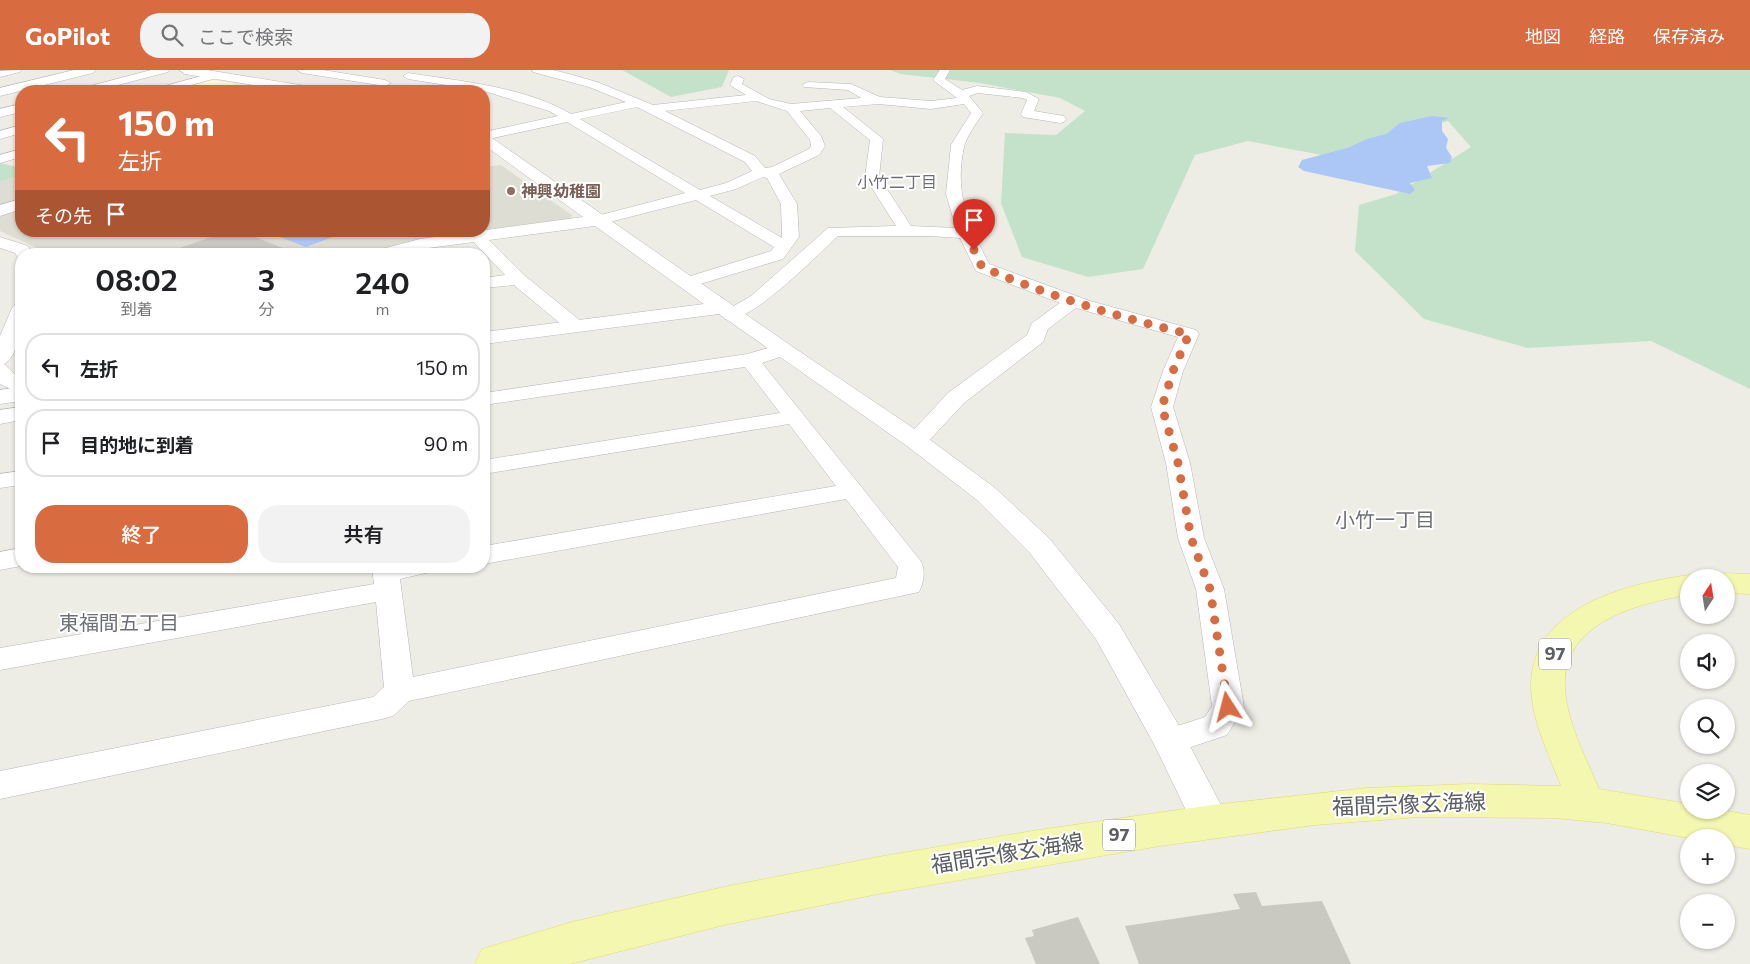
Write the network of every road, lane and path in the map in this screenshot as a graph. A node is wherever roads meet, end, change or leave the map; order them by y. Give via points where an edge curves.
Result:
1 (16, 70) edge
2 (89, 70) edge
3 (164, 70) edge
4 (184, 70) edge
5 (228, 70) edge
6 (302, 70) edge
7 (425, 70) edge
8 (540, 70) edge
9 (945, 70) edge
10 (0, 74) edge
11 (214, 75) junction
12 (396, 79) junction
13 (738, 79) dead end
14 (28, 85) edge
15 (106, 85) edge
16 (183, 85) edge
17 (275, 85) edge
18 (378, 85) edge
19 (453, 85) edge
20 (808, 85) dead end
21 (15, 88) edge
22 (490, 90) edge
23 (0, 92) edge
24 (963, 97) junction
25 (755, 98) junction
26 (879, 100) junction
27 (638, 103) junction
28 (835, 106) junction
29 (791, 108) junction
30 (15, 109) edge
31 (651, 109) junction
32 (0, 113) edge
33 (569, 118) junction
34 (1060, 119) dead end
35 (490, 137) edge
36 (490, 142) edge
37 (15, 155) edge
38 (0, 160) edge
39 (15, 163) edge
40 (761, 172) junction
41 (698, 194) junction
42 (15, 206) edge
43 (0, 211) edge
44 (598, 220) junction
45 (906, 230) junction
46 (490, 234) edge
47 (966, 234) junction
48 (469, 237) edge
49 (477, 237) edge
50 (0, 242) edge
51 (784, 246) junction
52 (16, 248) edge
53 (406, 248) edge
54 (487, 248) edge
55 (490, 251) edge
56 (518, 280) junction
57 (490, 282) edge
58 (686, 283) junction
59 (1073, 302) junction
60 (727, 312) junction
61 (15, 323) edge
62 (574, 326) junction
63 (490, 337) edge
64 (782, 350) junction
65 (0, 359) edge
66 (750, 360) junction
67 (0, 369) edge
68 (15, 385) edge
69 (15, 395) edge
70 (0, 397) edge
71 (490, 398) edge
72 (15, 415) edge
73 (0, 417) edge
74 (793, 417) junction
75 (916, 441) junction
76 (490, 466) edge
77 (15, 479) edge
78 (0, 481) edge
79 (851, 491) junction
80 (490, 554) edge
81 (15, 558) edge
82 (0, 561) edge
83 (386, 576) edge
84 (1735, 583) edge
85 (1750, 584) edge
86 (1680, 586) edge
87 (0, 659) edge
88 (400, 691) junction
89 (1170, 741) junction
90 (0, 785) edge
91 (1586, 804) junction
92 (1210, 822) junction
93 (1750, 832) edge
94 (497, 964) edge

1 - 10 street
2 - 14 street
3 - 15 street
4 - 11 street
5 - 11 street
6 - 12 street
7 - 12 street
8 - 27 street via 580,80
9 - 24 street via 939,80
11 - 16 street
11 - 17 street
12 - 18 street
12 - 19 street
13 - 25 street via 736,86
20 - 26 street via 852,87
21 - 23 street
22 - 33 street via 553,108
24 - 26 street via 932,105
24 - 34 street via 977,89 1026,95 1033,98 1026,114
24 - 47 street via 977,113 958,145 953,194
25 - 29 street
25 - 31 street
26 - 28 street
27 - 31 street
27 - 33 street
28 - 29 street
28 - 45 street via 877,139 872,177
29 - 40 street via 816,138 818,146 814,152 775,171
30 - 32 street
31 - 40 street via 750,160
33 - 35 street
33 - 41 street
36 - 44 street
37 - 38 street
38 - 39 street
40 - 41 street via 731,186
40 - 51 street via 773,175 789,204 791,237
41 - 44 street
41 - 51 street
42 - 43 street
44 - 46 street
44 - 58 street
45 - 47 street
45 - 60 street via 834,231 757,300
47 - 59 street via 982,267
48 - 53 street
49 - 54 street
50 - 52 street
51 - 58 street via 777,255
55 - 56 street
56 - 57 street
56 - 62 street
58 - 60 street
59 - 75 street via 1039,327 1036,338 956,398
59 - 89 street via 1189,334 1162,407 1178,463 1191,538 1210,589 1228,707 1216,726
60 - 62 street
60 - 64 street
61 - 65 street
62 - 63 street
64 - 66 street
64 - 75 street
66 - 71 street
66 - 74 street
67 - 68 street
69 - 70 street
72 - 73 street
74 - 76 street
74 - 79 street
75 - 89 street via 986,494 1039,545 1108,632
77 - 78 street
79 - 80 street
79 - 88 street via 911,566 909,585
81 - 82 street
83 - 87 street
83 - 88 street
84 - 85 main road
86 - 91 main road, 97 via 1653,589 1592,613 1572,630 1550,663 1548,687 1553,714
88 - 90 street via 382,707
89 - 92 street
91 - 92 main road, 福間宗像玄海線 / 97 via 1428,800 1323,807
91 - 93 main road, 福間宗像玄海線 / 97
92 - 94 main road, 福間宗像玄海線 / 97 via 897,871 567,943

